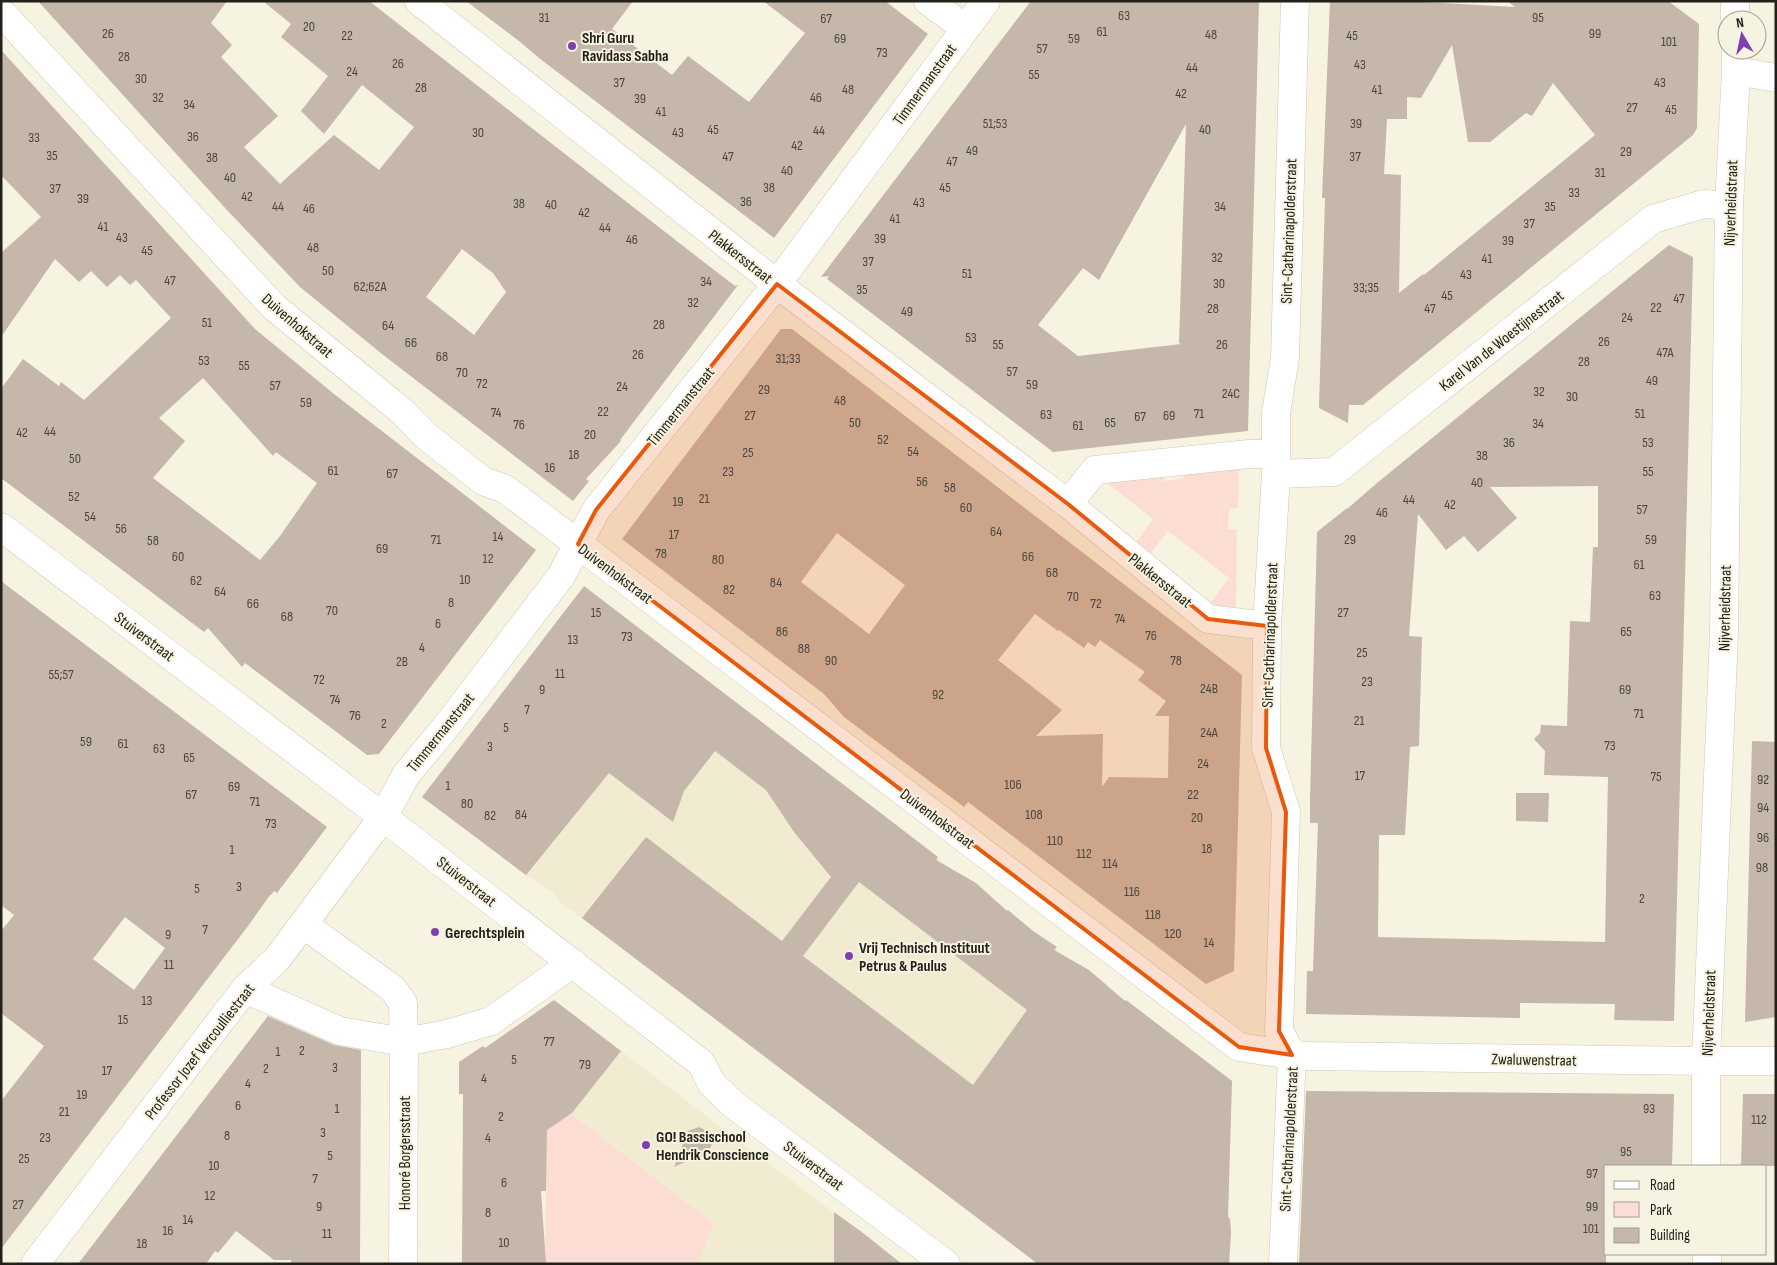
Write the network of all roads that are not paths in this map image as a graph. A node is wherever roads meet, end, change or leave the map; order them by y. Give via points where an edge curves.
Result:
1 (419, 1) edge
2 (928, 1) edge
3 (986, 1) edge
4 (1295, 1) edge
5 (1, 12) edge
6 (965, 28) junction
7 (1736, 61) edge
8 (1776, 78) edge
9 (1728, 206) junction
10 (777, 284) junction
11 (1276, 464) junction
12 (1068, 504) junction
13 (1, 527) edge
14 (578, 544) junction
15 (1267, 626) junction
16 (383, 817) junction
17 (303, 924) junction
18 (573, 963) junction
19 (245, 989) junction
20 (404, 1042) junction
21 (1292, 1055) junction
22 (1706, 1061) junction
23 (1776, 1061) edge
24 (1706, 1165) edge
25 (36, 1264) edge
26 (403, 1264) edge
27 (946, 1264) edge
28 (1283, 1264) edge

1 - 10 street, Plakkersstraat
2 - 6 street
3 - 6 street, Timmermanstraat
4 - 11 street, Sint-Catharinapolderstraat via 1285,358 1276,414
5 - 14 street, Duivenhokstraat via 274,307 483,481 505,489
6 - 10 street, Timmermanstraat
7 - 8 street
7 - 9 street, Nijverheidstraat
9 - 11 street, Karel Van de Woestijnestraat via 1704,204 1654,219 1334,472
9 - 22 street, Nijverheidstraat via 1724,633
10 - 12 street, Plakkersstraat
10 - 14 street, Timmermanstraat via 596,510
11 - 12 street via 1248,454 1095,470
11 - 15 street, Sint-Catharinapolderstraat
12 - 15 street, Plakkersstraat via 1208,619
13 - 16 street, Stuiverstraat
14 - 16 street, Timmermanstraat via 561,576 406,775
14 - 21 street, Duivenhokstraat via 1239,1046
15 - 21 street, Sint-Catharinapolderstraat via 1266,748 1286,812 1279,1031
16 - 17 street, Professor Jozef Vercoulliestraat
16 - 18 street, Stuiverstraat
17 - 19 street, Professor Jozef Vercoulliestraat via 277,959
17 - 20 street via 393,988 403,1003
18 - 20 street via 491,1021
18 - 27 street, Stuiverstraat via 701,1063 712,1084 734,1105
19 - 20 street via 340,1031
19 - 25 street, Professor Jozef Vercoulliestraat
20 - 26 street, Honoré Borgersstraat
21 - 22 street, Zwaluwenstraat
21 - 28 street, Sint-Catharinapolderstraat
22 - 23 street, Zwaluwenstraat
22 - 24 street, Nijverheidstraat

